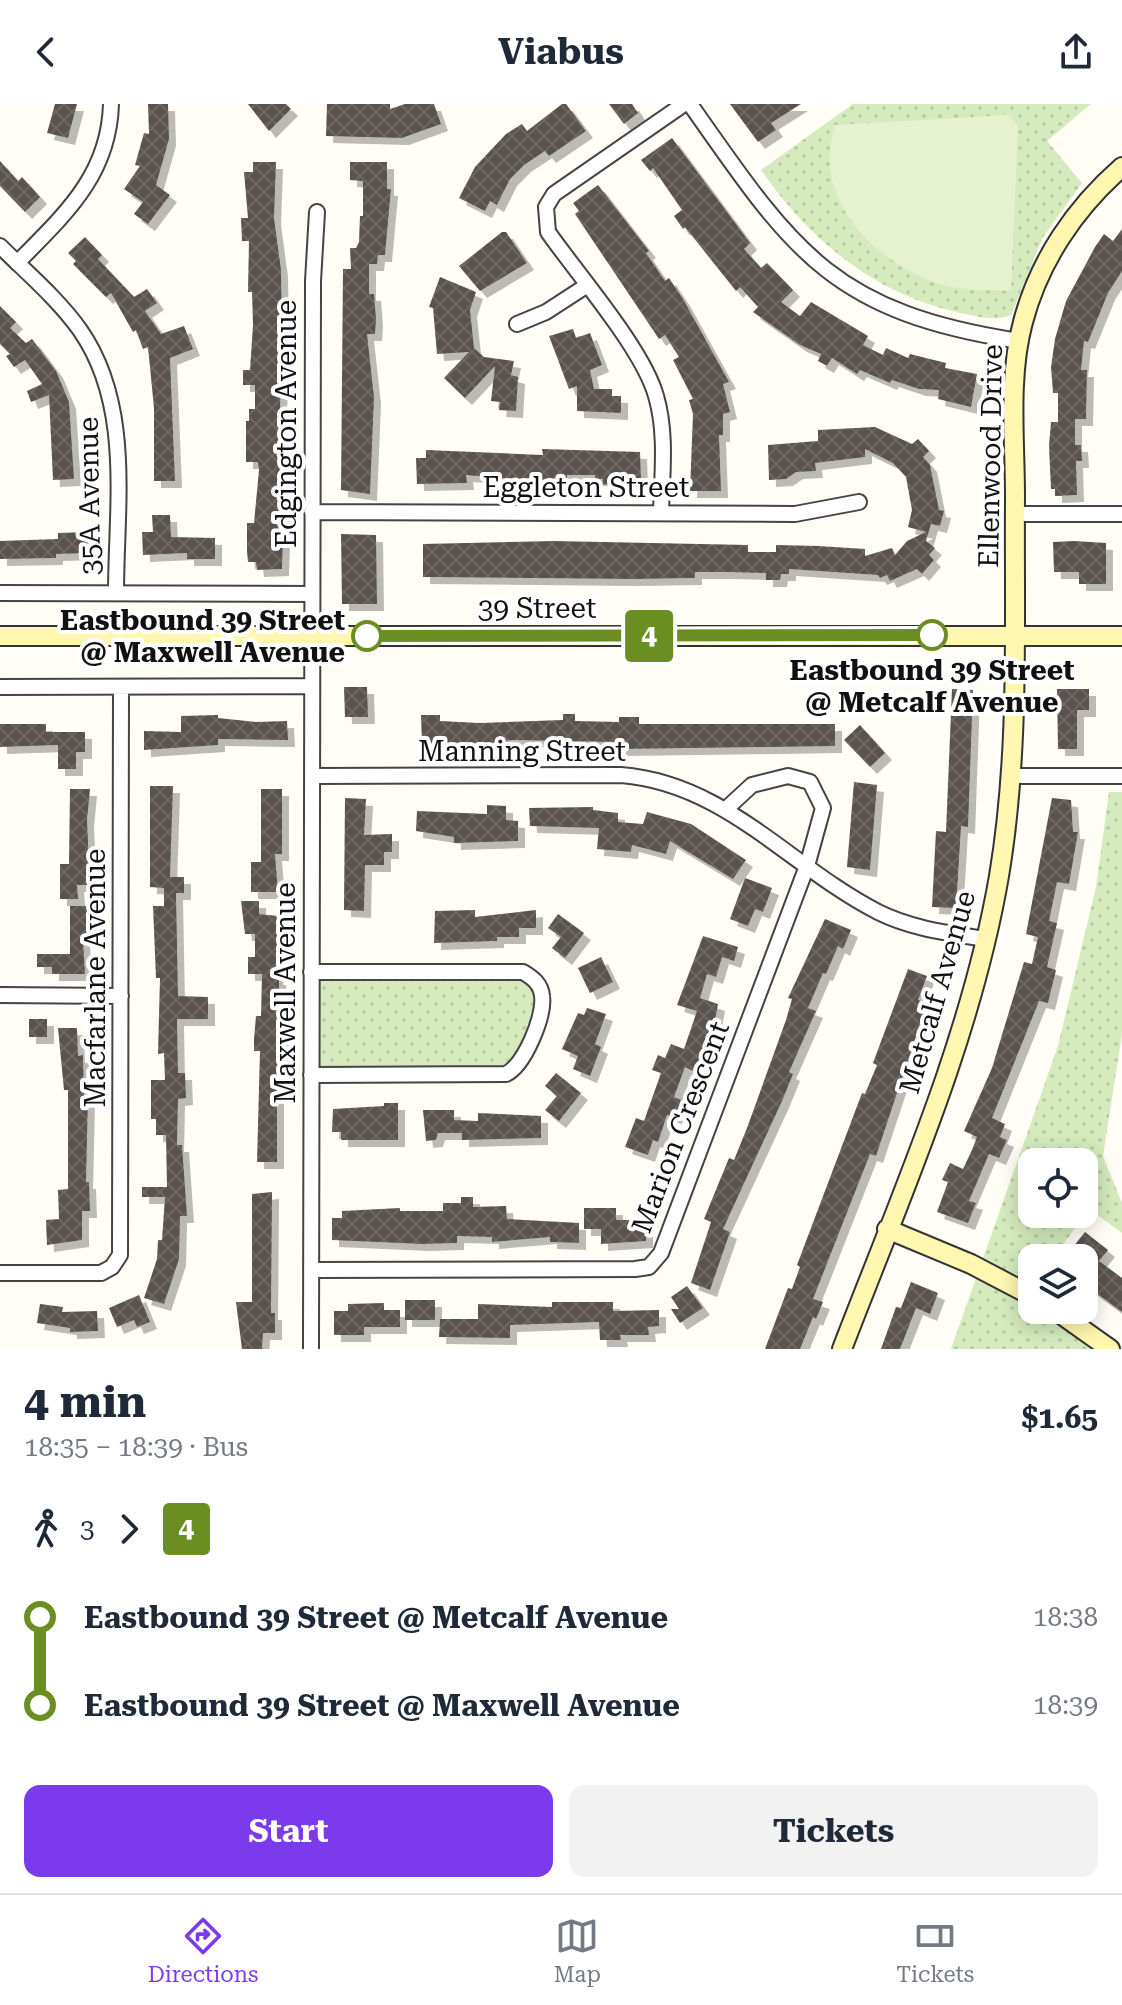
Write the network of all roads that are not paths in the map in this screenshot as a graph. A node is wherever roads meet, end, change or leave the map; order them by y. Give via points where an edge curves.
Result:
1 (111, 104) edge
2 (687, 104) edge
3 (1122, 167) edge
4 (317, 212) dead end
5 (0, 246) edge
6 (17, 263) junction
7 (586, 286) junction
8 (517, 324) dead end
9 (1019, 341) junction
10 (859, 502) dead end
11 (312, 512) junction
12 (661, 513) junction
13 (1015, 514) junction
14 (1122, 514) edge
15 (0, 593) edge
16 (116, 593) junction
17 (312, 594) junction
18 (1015, 635) junction
19 (0, 636) edge
20 (312, 636) junction
21 (1122, 636) edge
22 (311, 686) junction
23 (0, 687) edge
24 (121, 687) junction
25 (312, 776) junction
26 (1011, 776) junction
27 (1122, 776) edge
28 (726, 809) junction
29 (807, 866) junction
30 (985, 939) junction
31 (311, 972) junction
32 (0, 995) edge
33 (121, 996) junction
34 (311, 1075) junction
35 (887, 1229) junction
36 (311, 1270) junction
37 (0, 1273) edge
38 (1018, 1289) edge
39 (1075, 1324) edge
40 (311, 1349) edge
41 (842, 1349) edge
42 (1110, 1349) edge

1 - 6 street via 106,144 90,184
2 - 7 street via 549,200 548,232
2 - 9 street via 779,227 838,280 929,324
3 - 9 street, Ellenwood Drive via 1082,206 1053,250
4 - 11 street, Edgington Avenue
5 - 6 street, 35A Avenue
6 - 16 street, 35A Avenue via 70,316 108,384 117,430
7 - 8 street
7 - 12 street via 637,357 655,393 662,432
9 - 13 street, Ellenwood Drive
10 - 12 street, Eggleton Street via 795,514
11 - 12 street, Eggleton Street
11 - 17 street, Edgington Avenue
13 - 14 street
13 - 18 street, Ellenwood Drive
15 - 16 street
16 - 17 street
17 - 20 street, Edgington Avenue
18 - 20 street, 39 Street
18 - 21 street, 39 Street
18 - 26 street, Metcalf Avenue
19 - 20 street, 39 Street
20 - 22 street, Maxwell Avenue
22 - 24 street
22 - 25 street, Maxwell Avenue
23 - 24 street
24 - 33 street, Macfarlane Avenue
25 - 28 street, Manning Street via 636,776 677,785
25 - 31 street, Maxwell Avenue
26 - 27 street
26 - 30 street, Metcalf Avenue
28 - 29 street, Manning Street
28 - 29 street via 752,785 788,776 810,782 823,808
29 - 30 street, Manning Street via 881,914 921,928
29 - 36 street, Marion Crescent via 661,1253 649,1267
30 - 35 street, Metcalf Avenue via 955,1045
31 - 34 street, Maxwell Avenue
31 - 34 street via 523,972 537,983 543,1000 526,1054 506,1074
32 - 33 street
33 - 37 street, Macfarlane Avenue via 121,1247 112,1267 92,1274
34 - 36 street, Maxwell Avenue
35 - 38 street
35 - 41 street, Metcalf Avenue
36 - 40 street, Maxwell Avenue
39 - 42 street

